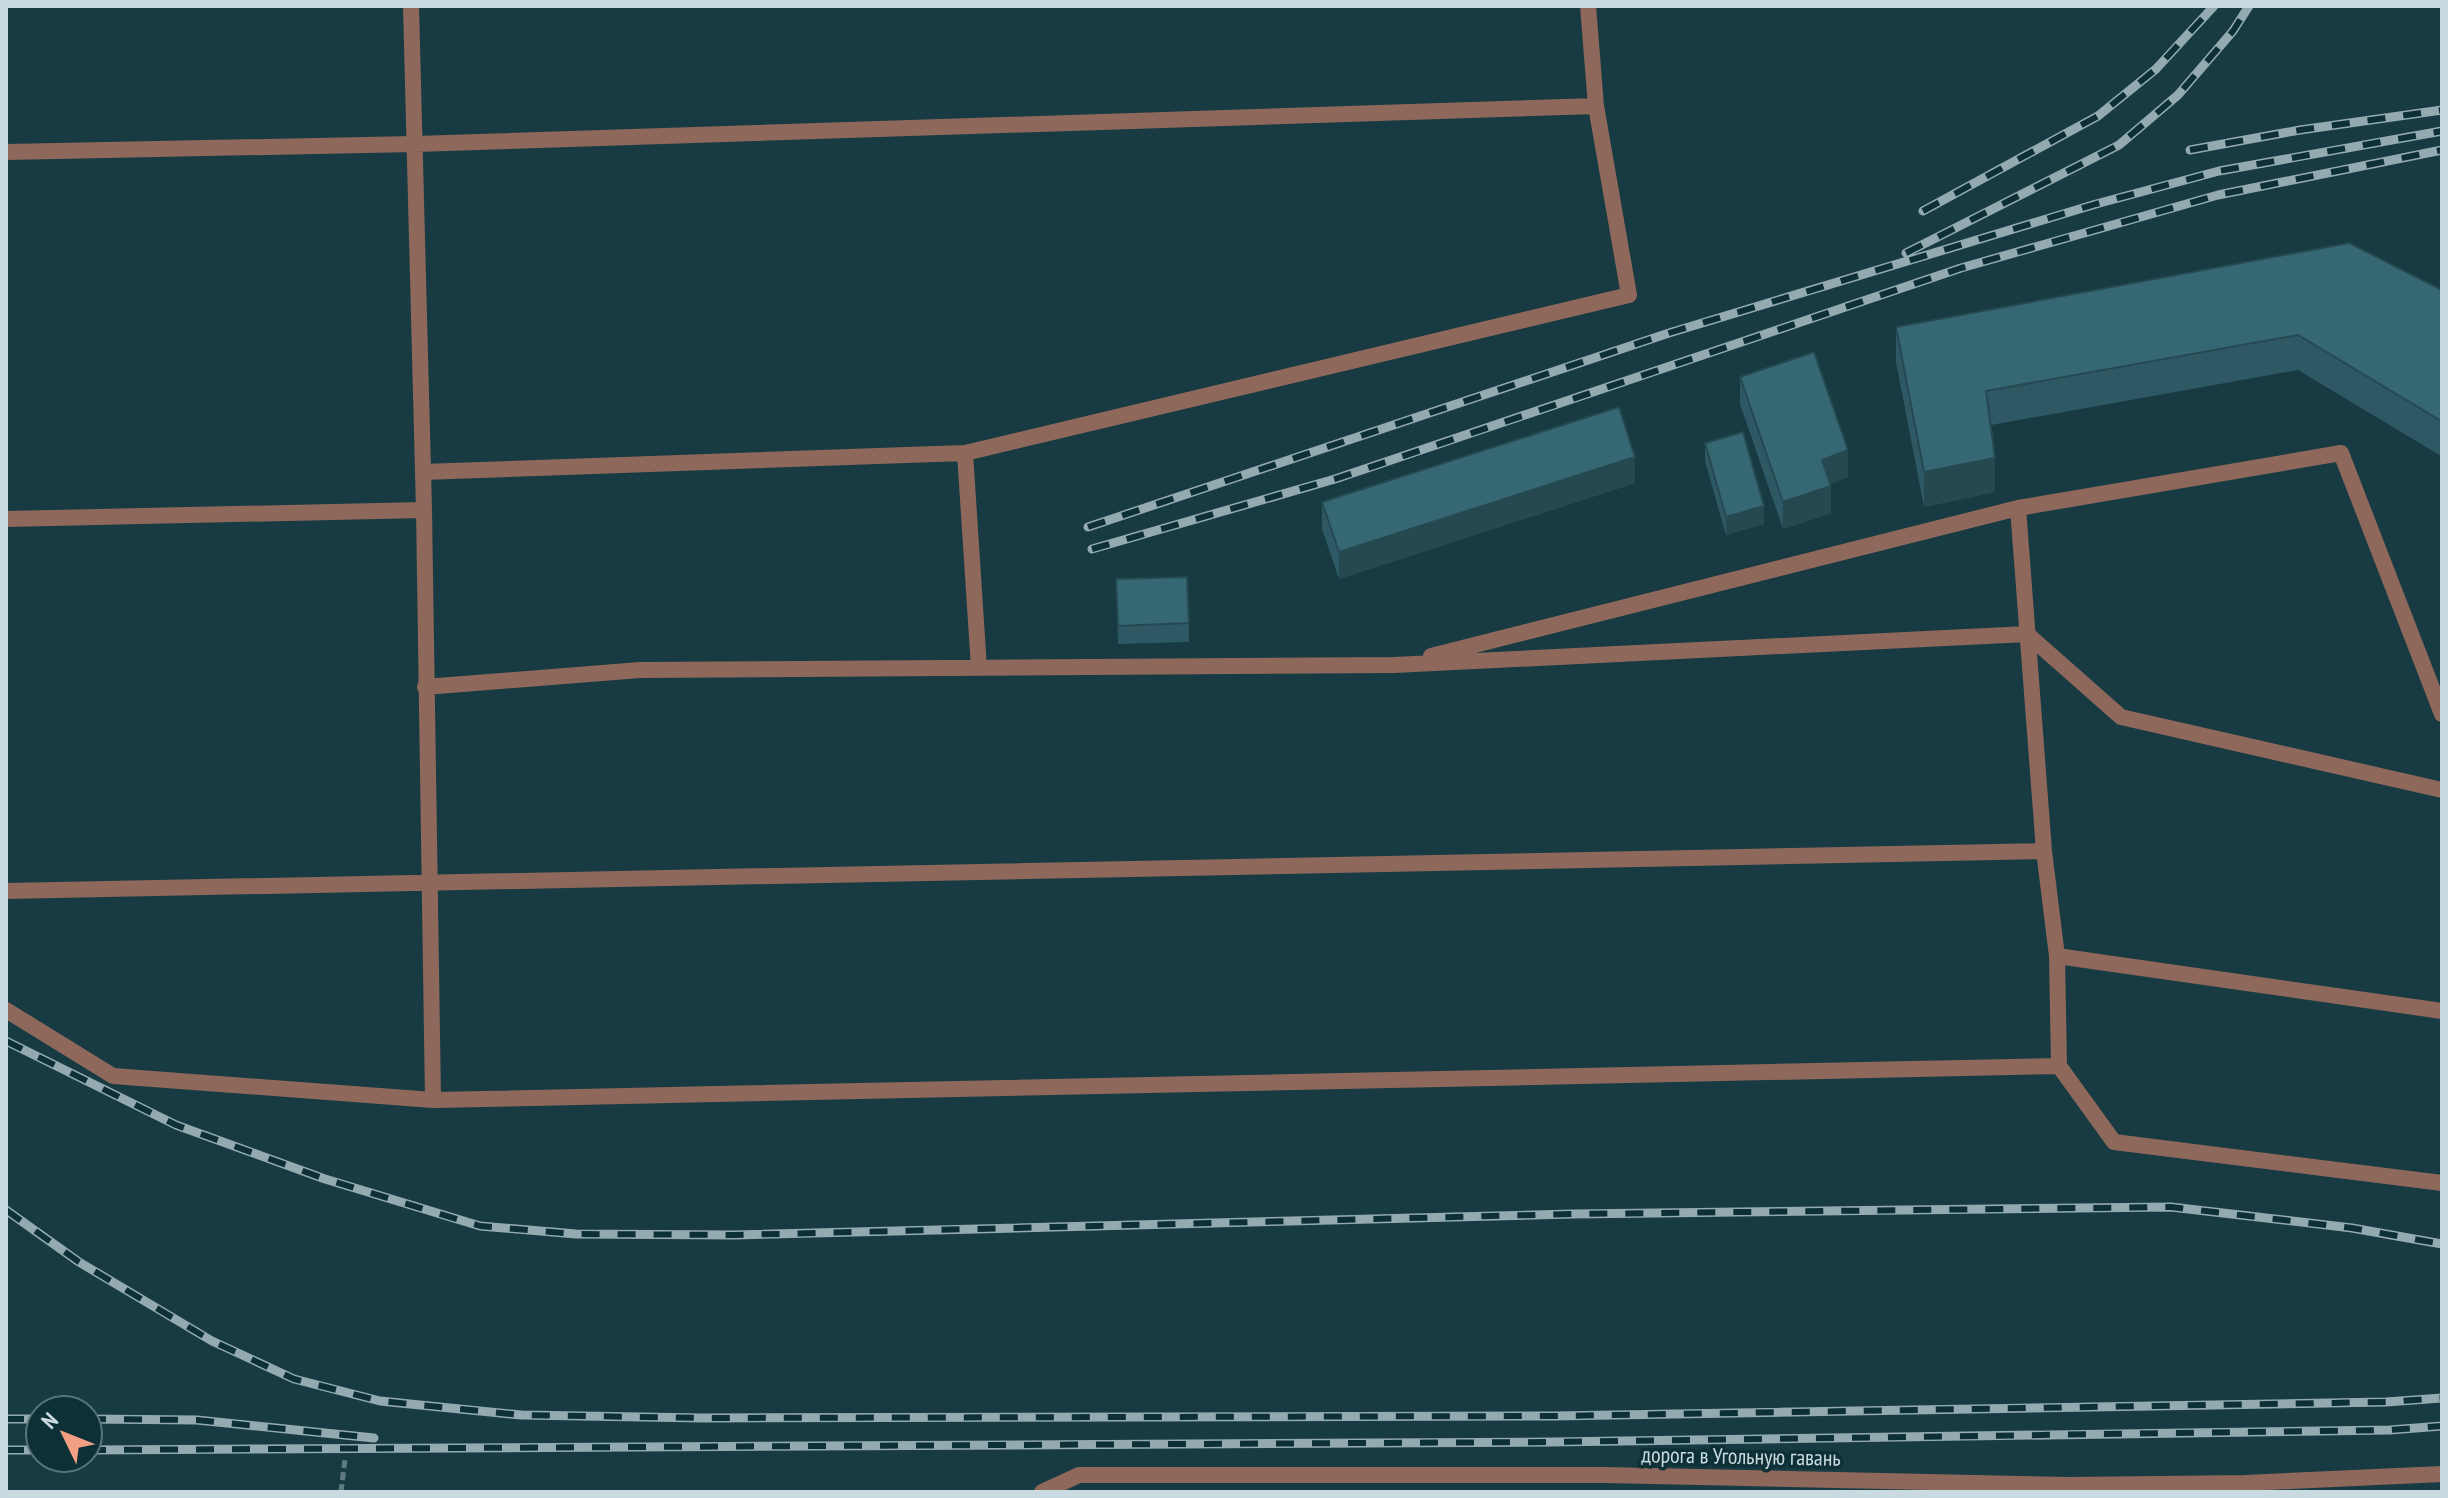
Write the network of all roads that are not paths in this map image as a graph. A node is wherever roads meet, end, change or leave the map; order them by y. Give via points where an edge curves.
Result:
1 (411, 6) edge
2 (1588, 6) edge
3 (1596, 106) junction
4 (415, 144) junction
5 (6, 152) edge
6 (965, 453) junction
7 (423, 472) junction
8 (2018, 508) junction
9 (424, 510) junction
10 (6, 519) edge
11 (2027, 634) junction
12 (1394, 665) junction
13 (979, 668) junction
14 (425, 687) junction
15 (2442, 714) edge
16 (2442, 790) edge
17 (2044, 851) junction
18 (429, 882) junction
19 (6, 891) edge
20 (2057, 956) junction
21 (6, 1010) edge
22 (2442, 1011) edge
23 (2059, 1066) junction
24 (433, 1100) junction
25 (2442, 1183) edge
26 (2442, 1474) edge
27 (1042, 1492) edge

1 - 4 street
2 - 3 street
3 - 4 street
3 - 6 street via 1629,295
4 - 5 street
4 - 7 street
6 - 7 street
6 - 13 street
7 - 9 street
8 - 11 street
8 - 12 street
8 - 15 street via 2341,453
9 - 10 street
9 - 14 street
11 - 12 street
11 - 16 street via 2121,717
11 - 17 street
12 - 13 street
13 - 14 street via 640,670
14 - 18 street
17 - 18 street
17 - 20 street
18 - 19 street
18 - 24 street
20 - 22 street
20 - 23 street
21 - 24 street via 113,1076
23 - 24 street
23 - 25 street via 2114,1142
26 - 27 street, дорога в Угольную гавань via 2070,1485 1604,1475 1079,1475

